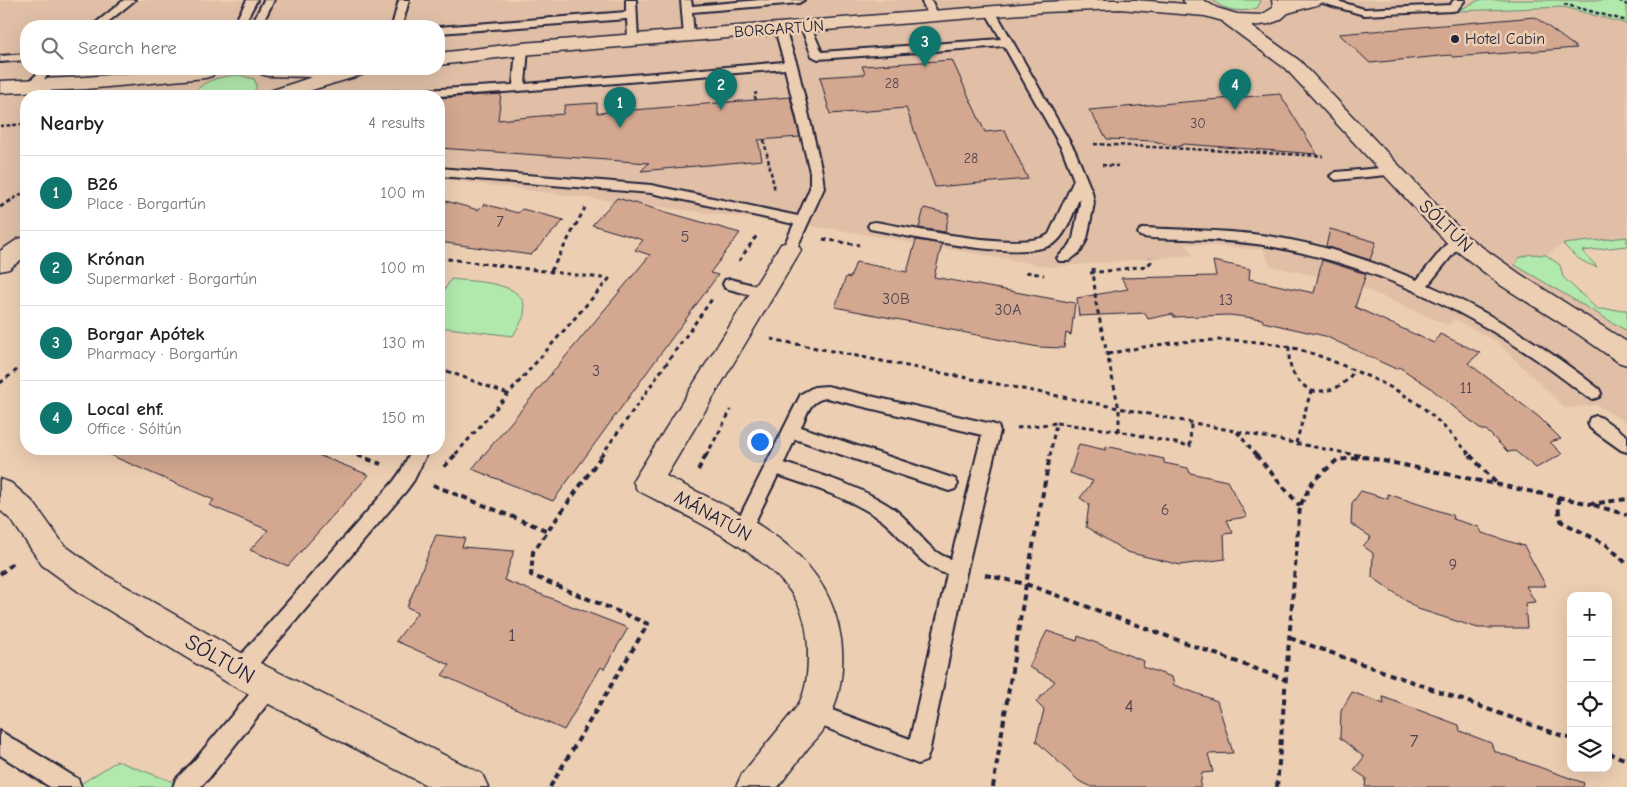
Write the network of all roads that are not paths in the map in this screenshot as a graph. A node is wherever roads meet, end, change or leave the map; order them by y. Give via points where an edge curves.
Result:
1 (130, 0) edge
2 (252, 0) edge
3 (269, 0) edge
4 (404, 0) edge
5 (631, 0) edge
6 (799, 0) edge
7 (1140, 0) edge
8 (1314, 0) edge
9 (1323, 0) edge
10 (686, 4) edge
11 (1120, 4) junction
12 (1456, 4) edge
13 (1198, 5) edge
14 (930, 8) edge
15 (1280, 8) edge
16 (990, 11) junction
17 (632, 14) junction
18 (1230, 19) junction
19 (105, 20) edge
20 (241, 20) edge
21 (259, 20) edge
22 (399, 20) edge
23 (806, 27) junction
24 (780, 29) junction
25 (445, 30) edge
26 (689, 36) junction
27 (633, 40) junction
28 (1009, 42) junction
29 (522, 49) junction
30 (20, 57) edge
31 (445, 57) edge
32 (0, 58) edge
33 (792, 65) junction
34 (1293, 65) junction
35 (42, 75) edge
36 (160, 75) edge
37 (200, 75) edge
38 (272, 75) edge
39 (338, 75) edge
40 (86, 82) junction
41 (33, 84) junction
42 (0, 87) edge
43 (519, 88) junction
44 (120, 90) edge
45 (173, 90) edge
46 (275, 90) edge
47 (291, 90) edge
48 (445, 92) edge
49 (1385, 163) junction
50 (445, 172) edge
51 (1336, 176) dead end
52 (1080, 181) junction
53 (802, 221) junction
54 (875, 226) dead end
55 (1144, 233) dead end
56 (1457, 240) junction
57 (20, 249) edge
58 (789, 250) joint
59 (1064, 258) dead end
60 (0, 263) edge
61 (730, 284) dead end
62 (1419, 287) junction
63 (763, 293) junction
64 (1627, 355) edge
65 (1593, 393) dead end
66 (1596, 423) dead end
67 (792, 431) junction
68 (1627, 445) edge
69 (417, 455) edge
70 (774, 466) junction
71 (949, 484) dead end
72 (0, 492) edge
73 (741, 532) junction
74 (958, 569) junction
75 (254, 678) junction
76 (814, 713) junction
77 (0, 742) edge
78 (70, 787) edge
79 (184, 787) edge
80 (469, 787) edge
81 (755, 787) edge

1 - 19 lane
2 - 20 lane
3 - 21 lane
4 - 22 lane
5 - 17 lane
6 - 10 lane
7 - 11 street, BORGARTÚN
8 - 15 street, BORGARTÚN
9 - 12 lane via 1364,12
10 - 26 lane
11 - 13 street, BORGARTÚN
11 - 16 street, BORGARTÚN
13 - 18 street, BORGARTÚN
14 - 16 street, BORGARTÚN
14 - 23 street, BORGARTÚN
15 - 18 street, BORGARTÚN via 1256,20
15 - 34 street, SÓLTÚN via 1274,24 1276,33
16 - 28 lane
17 - 25 lane
17 - 27 lane
18 - 34 street, SÓLTÚN
23 - 24 street, BORGARTÚN
23 - 28 lane via 818,56
24 - 26 street, BORGARTÚN
24 - 33 lane
26 - 27 street, BORGARTÚN
27 - 29 street, BORGARTÚN
28 - 52 lane via 1070,151
29 - 31 street, BORGARTÚN
29 - 43 lane
30 - 32 lane
33 - 43 lane
33 - 53 lane via 816,172 817,188
34 - 49 street, SÓLTÚN
35 - 41 lane
36 - 40 street
37 - 45 street via 182,82
38 - 46 street via 276,79
39 - 47 street
40 - 41 street
40 - 44 street
41 - 42 street
43 - 48 lane
49 - 51 lane
49 - 56 street, SÓLTÚN
50 - 53 lane via 651,189
52 - 54 lane via 1064,221 1050,241 1031,247
52 - 59 lane via 1087,202 1083,228 1076,248
53 - 58 lane
55 - 62 lane via 1268,241 1373,269
56 - 62 lane
56 - 64 street, SÓLTÚN via 1510,280
57 - 60 street
58 - 63 street, MÁNATÚN
61 - 63 lane
62 - 65 lane via 1536,350
63 - 73 street, MÁNATÚN via 648,481
66 - 68 lane
67 - 70 lane
67 - 71 lane
67 - 74 lane via 807,398 814,393 826,392 992,431
69 - 75 lane via 400,486
70 - 73 lane
70 - 74 lane via 849,492 870,503 890,516 939,564
72 - 75 street, SÓLTÚN via 22,512 54,555 93,584
73 - 76 street, MÁNATÚN via 780,556 797,573 819,613 825,661
74 - 76 lane via 918,753
75 - 79 lane via 201,770
75 - 80 street, SÓLTÚN
76 - 81 street, MÁNATÚN
77 - 78 lane

